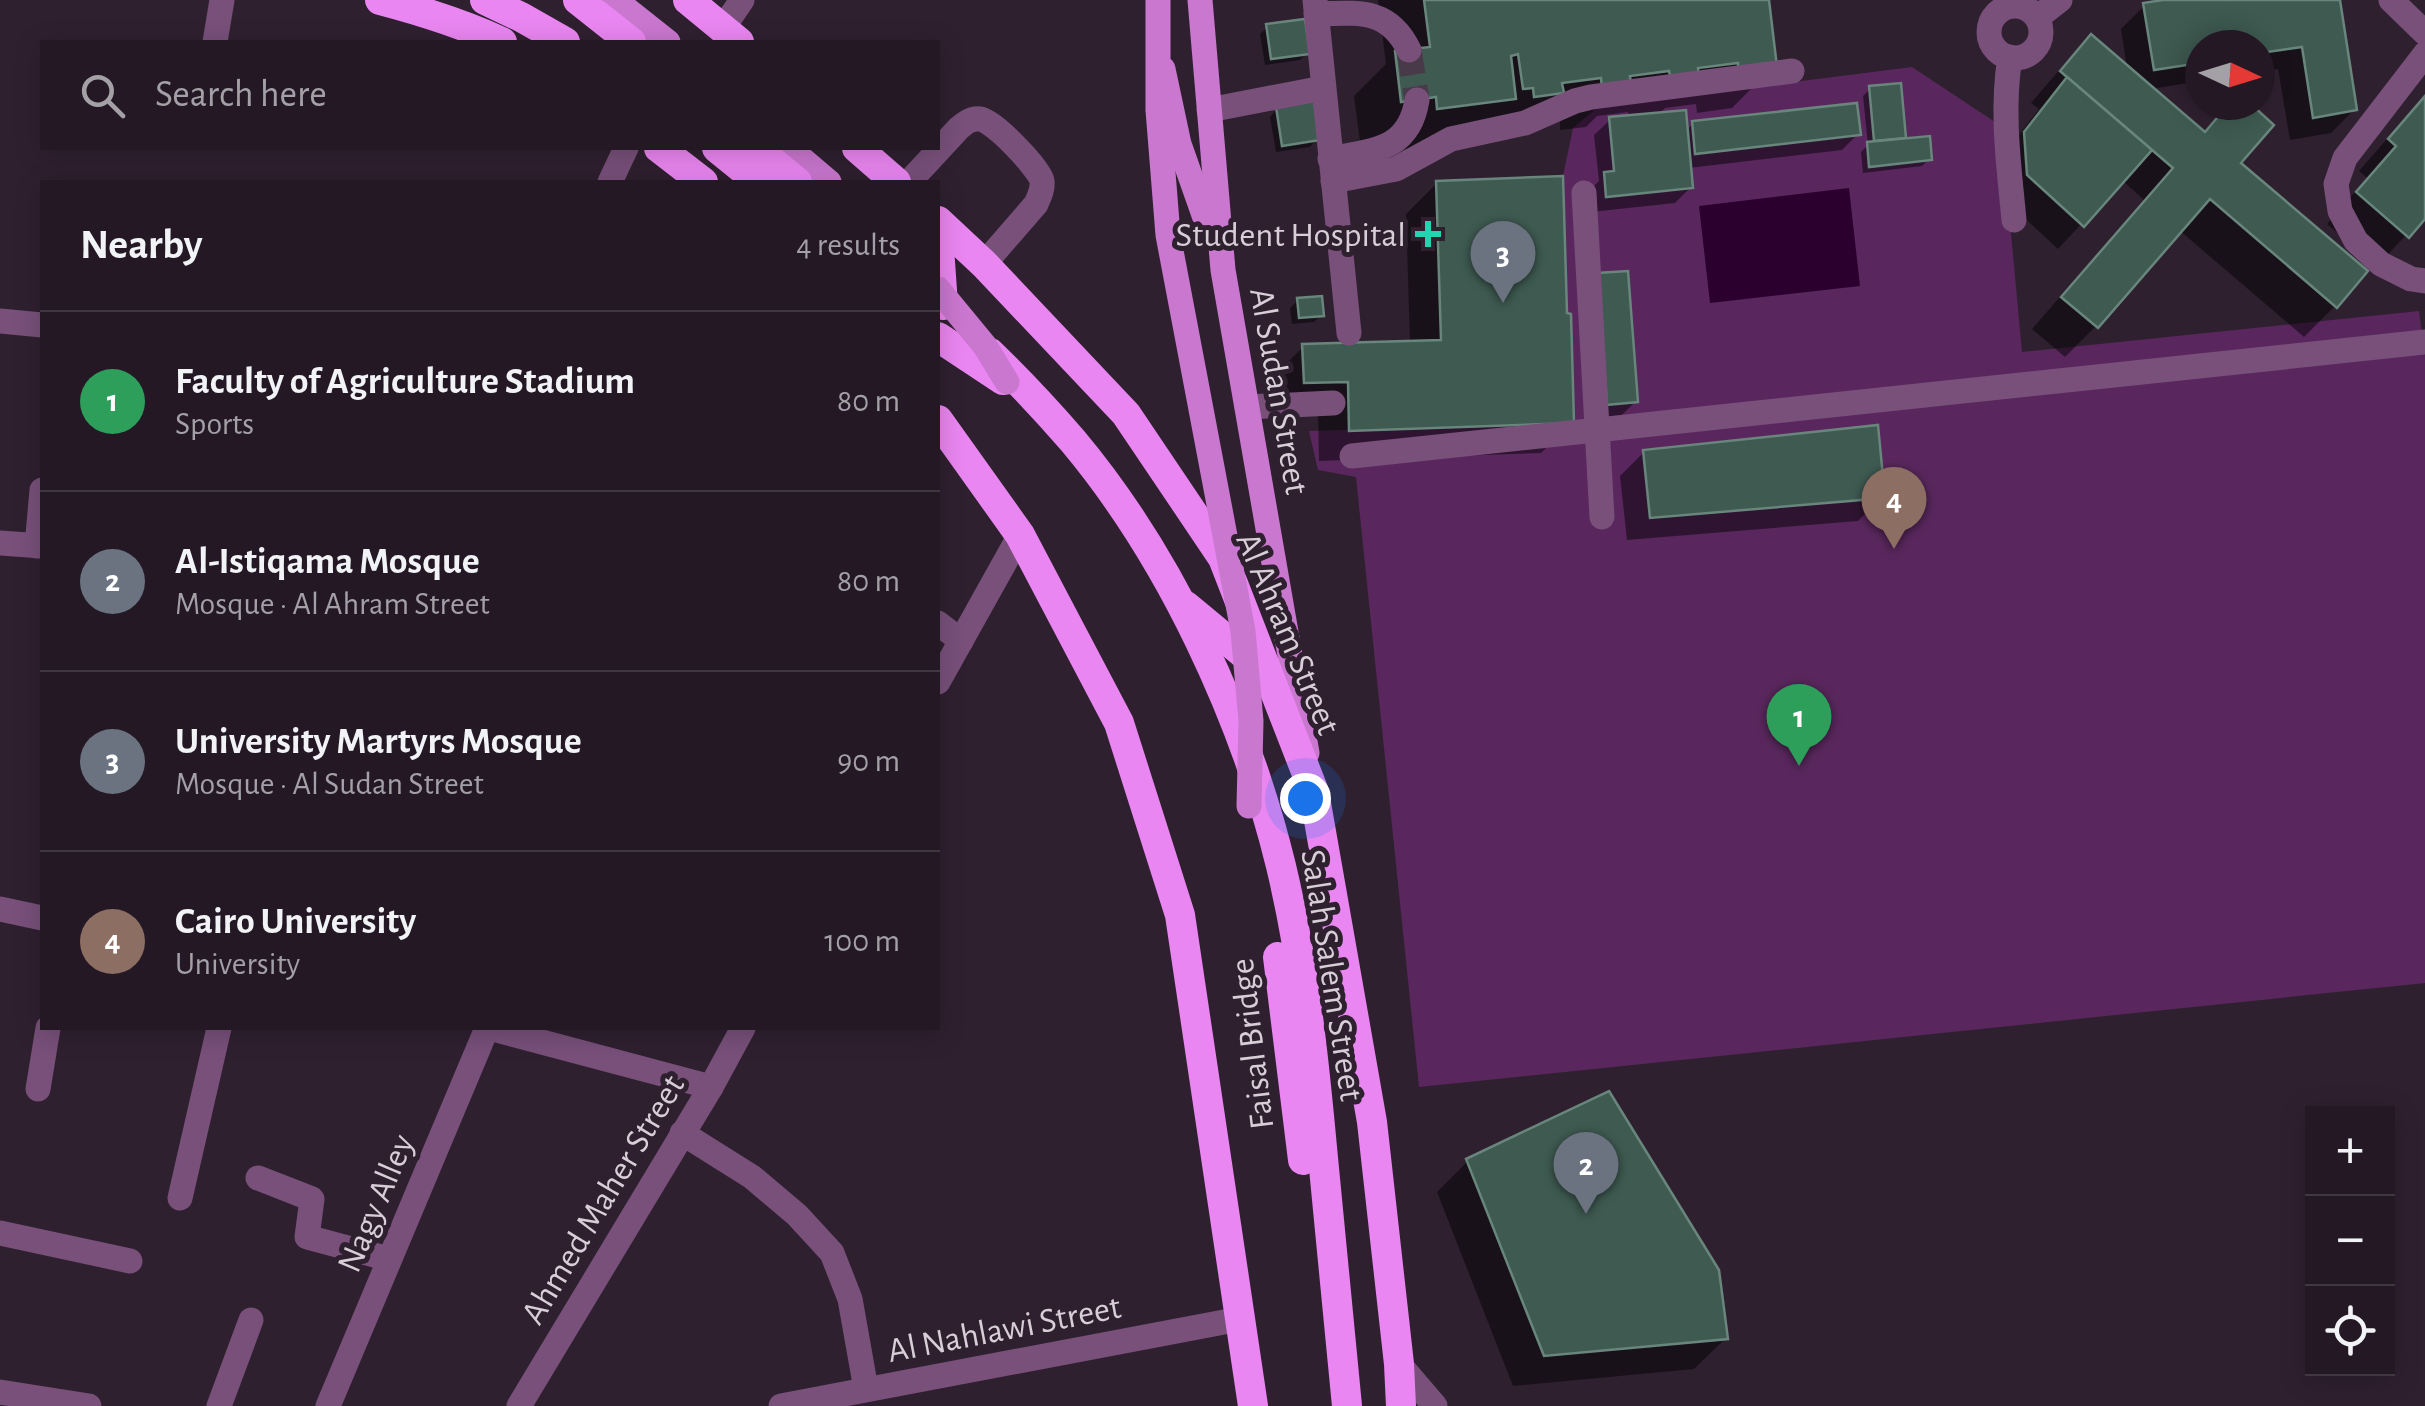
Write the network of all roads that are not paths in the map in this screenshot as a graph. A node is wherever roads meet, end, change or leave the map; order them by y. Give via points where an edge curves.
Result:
1 (222, 0) edge
2 (380, 0) edge
3 (485, 0) edge
4 (578, 0) edge
5 (615, 0) edge
6 (688, 0) edge
7 (742, 0) edge
8 (1149, 0) edge
9 (1158, 0) edge
10 (1200, 0) edge
11 (2060, 0) edge
12 (2002, 4) edge
13 (1315, 7) edge
14 (2038, 18) junction
15 (731, 35) edge
16 (215, 40) edge
17 (498, 40) edge
18 (561, 40) edge
19 (628, 40) edge
20 (665, 40) edge
21 (1409, 50) tunnel mouth
22 (2425, 54) edge
23 (2010, 58) junction
24 (1792, 71) dead end
25 (1323, 88) junction
26 (1417, 100) tunnel mouth
27 (1209, 110) junction
28 (940, 147) edge
29 (625, 150) edge
30 (662, 150) edge
31 (719, 150) edge
32 (758, 150) edge
33 (791, 150) edge
34 (859, 150) edge
35 (938, 150) edge
36 (1332, 170) junction
37 (611, 180) edge
38 (700, 180) edge
39 (757, 180) edge
40 (795, 180) edge
41 (827, 180) edge
42 (894, 180) edge
43 (910, 180) edge
44 (1584, 193) dead end
45 (2014, 220) dead end
46 (940, 223) edge
47 (984, 264) junction
48 (1223, 270) junction
49 (2425, 281) edge
50 (940, 299) edge
51 (940, 299) edge
52 (0, 321) edge
53 (40, 324) edge
54 (1349, 333) dead end
55 (940, 338) edge
56 (2425, 342) edge
57 (1007, 382) junction
58 (1333, 402) dead end
59 (1247, 406) junction
60 (940, 423) edge
61 (1597, 432) junction
62 (1352, 456) dead end
63 (1602, 518) dead end
64 (1020, 535) junction
65 (0, 543) edge
66 (40, 546) edge
67 (1179, 600) junction
68 (940, 624) edge
69 (960, 640) junction
70 (1268, 674) junction
71 (940, 678) edge
72 (1314, 792) junction
73 (1249, 806) junction
74 (0, 909) edge
75 (40, 918) edge
76 (48, 1030) edge
77 (219, 1030) edge
78 (487, 1030) edge
79 (495, 1030) edge
80 (742, 1030) edge
81 (711, 1088) junction
82 (38, 1089) dead end
83 (682, 1132) junction
84 (258, 1178) dead end
85 (180, 1198) dead end
86 (0, 1233) edge
87 (389, 1260) junction
88 (130, 1261) dead end
89 (1240, 1319) junction
90 (251, 1320) dead end
91 (1399, 1364) junction
92 (866, 1390) junction
93 (0, 1392) edge
94 (89, 1406) edge
95 (219, 1406) edge
96 (328, 1406) edge
97 (519, 1406) edge
98 (783, 1406) edge
99 (1252, 1406) edge
100 (1333, 1406) edge
101 (1346, 1406) edge
102 (1401, 1406) edge
103 (1435, 1406) edge

1 - 16 street
2 - 17 highway
3 - 18 highway
4 - 19 highway
5 - 20 main road
6 - 15 highway
7 - 15 street
8 - 48 main road via 1180,144
9 - 73 main road, bridge via 1168,236 1243,632
10 - 27 main road, Al Sudan Street
11 - 14 street
12 - 14 street via 2023,6
12 - 23 street via 1988,30 1994,48
13 - 21 street via 1376,16 1402,35
13 - 25 street
14 - 23 street via 2037,47
22 - 49 street via 2344,158 2336,184 2340,211 2356,241 2381,264
23 - 45 street via 2004,112
24 - 36 street via 1591,96 1525,122 1452,138 1396,170
25 - 27 street
25 - 36 street
26 - 36 street via 1398,140
27 - 48 main road, Al Sudan Street
28 - 47 street via 979,118 1042,180 1036,204
29 - 37 street
30 - 38 highway
31 - 39 highway
32 - 40 highway
33 - 41 main road
34 - 42 highway
35 - 43 street
36 - 54 street
44 - 61 street
46 - 47 highway, Al Ahram Street
47 - 70 highway, Al Ahram Street via 1126,414 1223,558
48 - 59 main road, Al Sudan Street
50 - 57 main road, bridge via 985,346
51 - 67 highway, Salah Salem Street via 1074,443
52 - 53 street
55 - 57 highway, Faisal Bridge
56 - 61 street
57 - 73 highway, Faisal Bridge, bridge via 1086,476 1153,579 1208,690
58 - 59 street
59 - 72 main road, Al Sudan Street
60 - 64 highway
61 - 62 street
61 - 63 street
64 - 69 street
64 - 89 highway via 1119,724 1180,915
65 - 66 street
67 - 70 highway
67 - 101 highway, Salah Salem Street via 1248,756 1281,866 1314,1056
68 - 69 street
69 - 71 street
70 - 72 highway, Al Ahram Street
72 - 91 highway, Al Ahram Street via 1372,1122
73 - 100 highway, Faisal Bridge via 1273,912
74 - 75 street
76 - 82 street
77 - 85 street
78 - 87 street, Nagy Alley
79 - 81 street
80 - 81 street, Ahmed Maher Street
81 - 83 street, Ahmed Maher Street
83 - 92 street via 752,1177 832,1253 850,1299
83 - 97 street, Ahmed Maher Street
84 - 87 street via 312,1198 308,1237
86 - 88 street
87 - 96 street, Nagy Alley
89 - 92 street, Al Nahlawi Street
89 - 99 highway
90 - 95 street
91 - 102 highway, Al Ahram Street
91 - 103 street
92 - 98 street, Al Nahlawi Street
93 - 94 street

